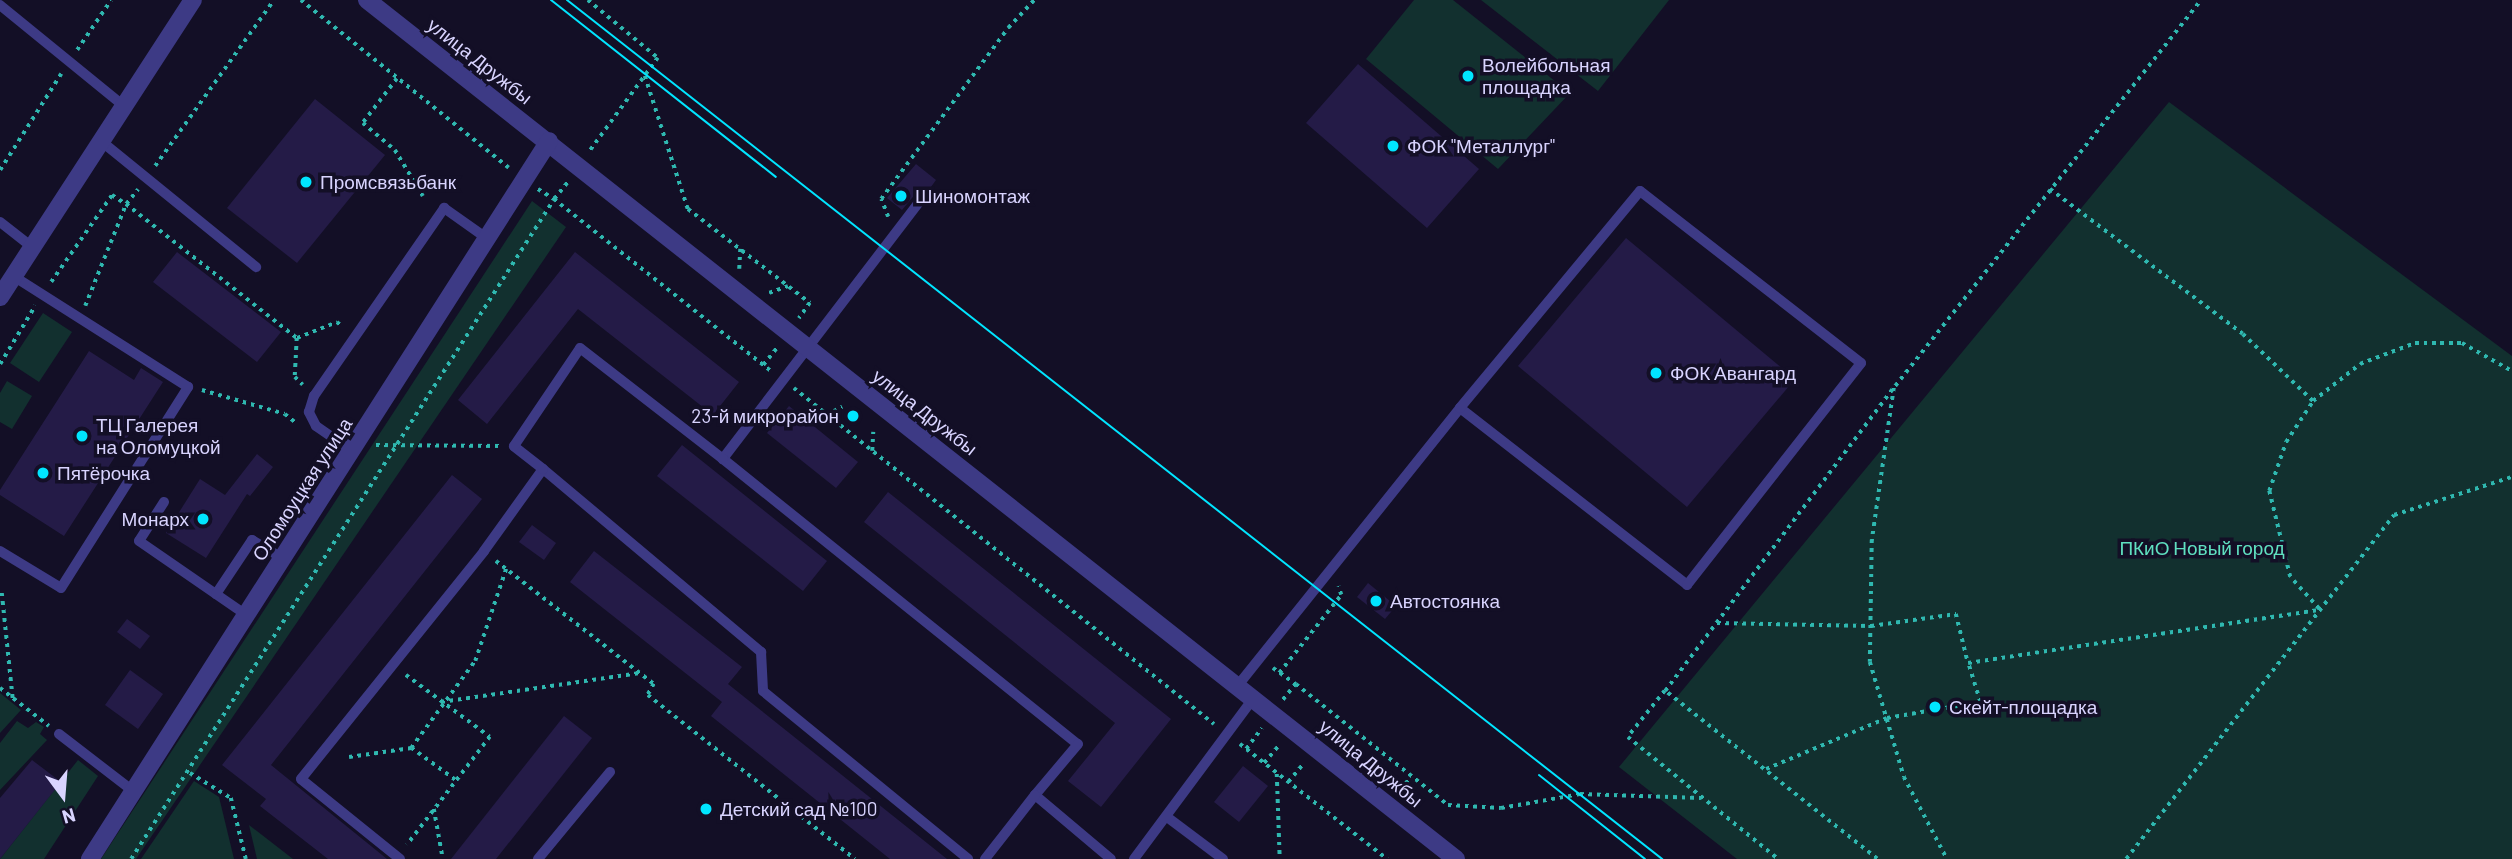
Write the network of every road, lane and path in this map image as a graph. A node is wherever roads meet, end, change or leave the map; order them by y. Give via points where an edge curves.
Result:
1 (111, 0) edge
2 (194, 0) edge
3 (301, 0) edge
4 (368, 0) edge
5 (588, 0) edge
6 (1034, 0) edge
7 (2201, 0) edge
8 (0, 5) edge
9 (69, 63) junction
10 (645, 76) junction
11 (397, 79) junction
12 (124, 106) junction
13 (101, 141) junction
14 (549, 141) junction
15 (587, 155) dead end
16 (0, 170) edge
17 (514, 172) dead end
18 (573, 174) dead end
19 (533, 186) dead end
20 (2050, 189) junction
21 (423, 196) dead end
22 (923, 197) dead end
23 (554, 199) junction
24 (0, 222) edge
25 (895, 232) junction
26 (485, 237) junction
27 (32, 247) junction
28 (740, 249) junction
29 (256, 267) dead end
30 (739, 269) dead end
31 (13, 276) junction
32 (788, 286) junction
33 (769, 293) dead end
34 (0, 297) edge
35 (80, 319) junction
36 (337, 322) dead end
37 (796, 322) dead end
38 (297, 338) junction
39 (784, 339) dead end
40 (809, 349) junction
41 (763, 365) junction
42 (2512, 371) edge
43 (782, 379) junction
44 (1895, 386) junction
45 (188, 387) junction
46 (314, 396) junction
47 (2313, 401) junction
48 (842, 407) dead end
49 (1460, 408) junction
50 (826, 415) junction
51 (316, 426) junction
52 (873, 432) dead end
53 (514, 446) junction
54 (359, 447) junction
55 (396, 449) junction
56 (872, 451) junction
57 (723, 459) junction
58 (543, 469) junction
59 (2512, 477) edge
60 (164, 502) dead end
61 (0, 551) edge
62 (484, 551) junction
63 (282, 558) junction
64 (506, 569) junction
65 (2, 593) dead end
66 (216, 594) junction
67 (2320, 610) junction
68 (245, 614) junction
69 (1716, 623) junction
70 (1871, 626) junction
71 (1260, 658) junction
72 (1968, 663) junction
73 (393, 665) junction
74 (640, 673) junction
75 (1239, 684) junction
76 (1296, 684) junction
77 (0, 688) edge
78 (1665, 691) junction
79 (1255, 696) junction
80 (13, 699) junction
81 (441, 702) junction
82 (1279, 705) dead end
83 (1886, 718) junction
84 (1267, 720) dead end
85 (59, 734) joint
86 (1227, 734) junction
87 (1280, 744) dead end
88 (411, 748) junction
89 (1246, 748) junction
90 (1378, 752) junction
91 (349, 757) dead end
92 (1264, 763) junction
93 (1304, 763) dead end
94 (1367, 765) dead end
95 (1765, 770) junction
96 (610, 772) dead end
97 (190, 773) junction
98 (1277, 773) junction
99 (1411, 777) junction
100 (455, 780) junction
101 (1288, 782) junction
102 (133, 791) junction
103 (1398, 792) dead end
104 (1035, 795) junction
105 (1701, 798) junction
106 (434, 809) junction
107 (1167, 817) junction
108 (399, 858) edge
109 (90, 859) edge
110 (131, 859) edge
111 (246, 859) edge
112 (443, 859) edge
113 (538, 859) edge
114 (855, 859) edge
115 (968, 859) edge
116 (985, 859) edge
117 (1111, 859) edge
118 (1134, 859) edge
119 (1223, 859) edge
120 (1280, 859) edge
121 (1387, 859) edge
122 (1457, 859) edge
123 (1778, 859) edge
124 (1877, 859) edge
125 (1947, 859) edge
126 (2126, 859) edge

1 - 9 path
2 - 12 street
3 - 11 path
4 - 14 street, улица Дружбы
5 - 10 path via 658,58
6 - 25 path via 1008,28 881,200
7 - 20 path
8 - 9 lane
9 - 12 lane
9 - 16 path
10 - 15 path
10 - 28 path via 688,209
11 - 17 path
11 - 21 path via 363,123 395,150
12 - 13 street
13 - 27 street
13 - 29 lane
14 - 26 street, Оломоуцкая улица
14 - 40 street, улица Дружбы
18 - 23 path
19 - 23 path
20 - 44 path
20 - 47 path via 2243,334
22 - 25 lane
23 - 41 path
23 - 55 path
24 - 27 lane
25 - 40 lane
26 - 46 lane via 444,208
26 - 54 street, Оломоуцкая улица
27 - 31 street
28 - 30 path
28 - 32 path
31 - 34 street
31 - 35 lane
32 - 33 path
32 - 37 path via 810,303
35 - 38 path via 126,204
35 - 45 lane
36 - 38 path
38 - 46 path via 295,377
39 - 41 path
40 - 43 lane
40 - 75 street, улица Дружбы
41 - 43 path
42 - 47 path via 2462,343 2415,343 2360,364
43 - 50 path
43 - 57 lane
44 - 69 path
44 - 70 path via 1872,540
45 - 51 path via 285,414 304,430
45 - 61 lane via 61,588
46 - 51 lane via 309,412
47 - 67 path via 2286,442 2269,491 2290,576
48 - 50 path
49 - 49 lane via 1640,191 1861,363 1687,585
49 - 71 lane
50 - 56 path
51 - 54 lane
52 - 56 path
53 - 55 path
53 - 57 lane via 580,348
53 - 58 lane
54 - 55 path
54 - 63 street, Оломоуцкая улица
55 - 97 path
56 - 86 path
57 - 104 lane via 1078,744
58 - 62 lane
58 - 115 lane via 761,652 763,691
59 - 67 path via 2395,515
60 - 66 lane via 139,541
62 - 64 path
62 - 73 lane
63 - 66 lane via 252,540
63 - 68 street, Оломоуцкая улица
64 - 74 path
64 - 81 path via 475,661
65 - 80 path
66 - 68 lane
67 - 72 path
67 - 126 path
68 - 102 street, Оломоуцкая улица
69 - 70 path
69 - 78 path
70 - 72 path via 1956,614
70 - 83 path via 1870,662
71 - 75 lane
71 - 76 path
72 - 83 path via 1980,702
73 - 81 path
73 - 108 lane via 301,779
74 - 81 path
74 - 114 path via 654,684 648,695
75 - 79 street, улица Дружбы
76 - 82 path
76 - 90 path
77 - 80 path
78 - 95 path
78 - 105 path via 1628,737
79 - 86 lane
79 - 122 street, улица Дружбы
80 - 85 path
81 - 88 path
81 - 100 path via 490,737
83 - 95 path
83 - 125 path via 1905,777
84 - 89 path
85 - 102 lane
86 - 89 path
86 - 107 lane
87 - 92 path
88 - 91 path
88 - 100 path
89 - 92 path
90 - 94 path
90 - 99 path
92 - 98 path
93 - 101 path
95 - 124 path
96 - 113 lane
97 - 110 path
97 - 111 path via 231,798
98 - 101 path
98 - 120 path
99 - 103 path
99 - 105 path via 1448,805 1501,808 1580,794
100 - 106 path
101 - 121 path
102 - 109 street, Оломоуцкая улица
104 - 116 lane
104 - 117 lane
105 - 123 path
106 - 108 path
106 - 112 path
107 - 118 lane
107 - 119 lane

